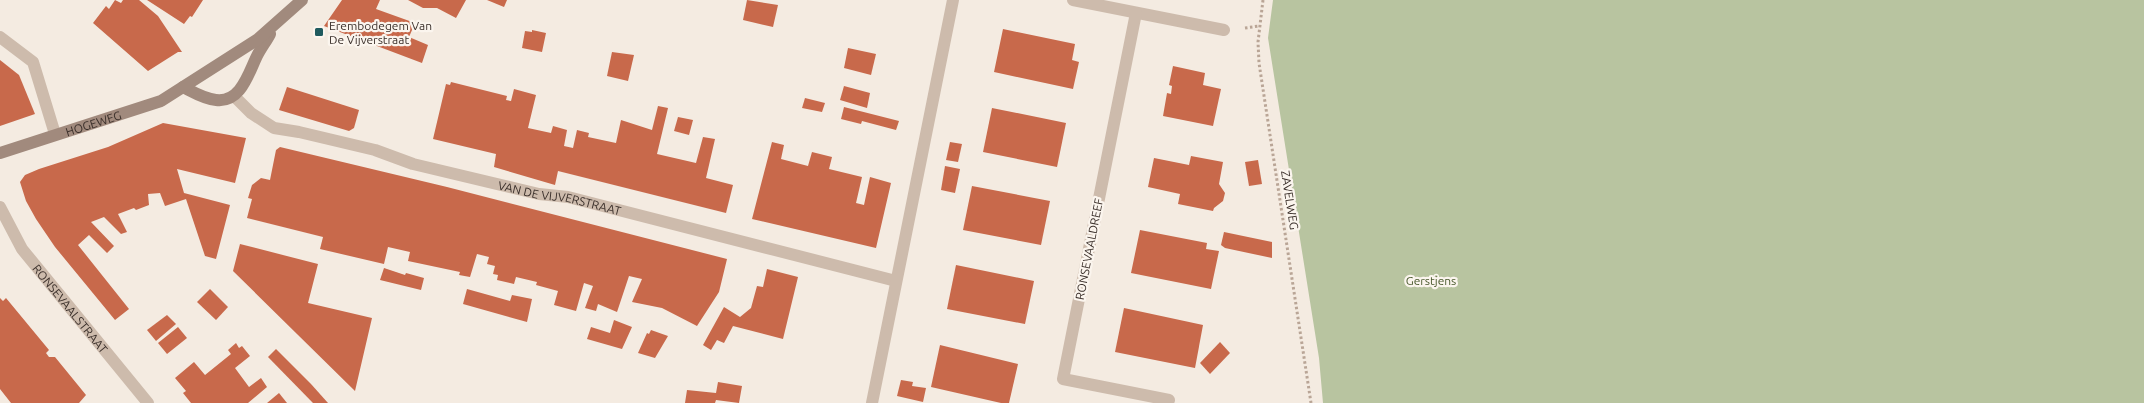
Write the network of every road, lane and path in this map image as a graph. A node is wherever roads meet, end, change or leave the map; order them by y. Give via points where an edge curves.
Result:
1 (302, 0) edge
2 (953, 0) edge
3 (1073, 0) edge
4 (1263, 0) edge
5 (1136, 13) junction
6 (278, 21) junction
7 (1224, 30) dead end
8 (0, 37) edge
9 (183, 87) junction
10 (234, 96) junction
11 (55, 134) junction
12 (0, 153) edge
13 (0, 207) edge
14 (896, 281) junction
15 (1169, 400) dead end
16 (148, 403) edge
17 (872, 403) edge
18 (1312, 403) edge

1 - 6 street, HOGEWEG
2 - 14 street
3 - 5 street
4 - 18 path, ZAVELWEG via 1259,63
5 - 7 street
5 - 15 street, RONSEVAALDREEF via 1063,379
6 - 9 street, HOGEWEG via 258,39
6 - 10 street, HOGEWEG
8 - 11 street via 33,62
9 - 10 street via 217,101
9 - 11 street, HOGEWEG via 161,101
10 - 14 street, VAN DE VIJVERSTRAAT via 251,113 274,128 375,150 413,164 539,194 568,197
11 - 12 street, HOGEWEG
13 - 16 street, RONSEVAALSTRAAT via 22,250
14 - 17 street

